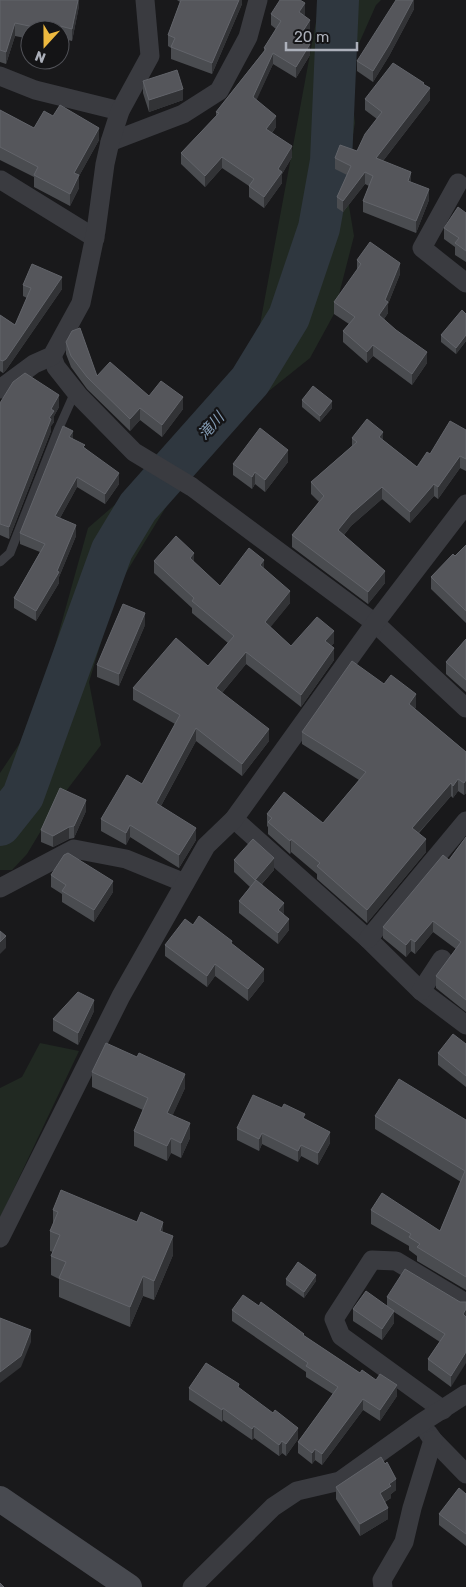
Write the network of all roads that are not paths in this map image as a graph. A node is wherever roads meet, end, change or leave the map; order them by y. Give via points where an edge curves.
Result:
1 (146, 0) edge
2 (258, 0) edge
3 (0, 76) edge
4 (120, 111) junction
5 (110, 142) junction
6 (0, 181) edge
7 (458, 183) dead end
8 (95, 238) junction
9 (466, 283) edge
10 (52, 356) junction
11 (1, 387) edge
12 (75, 391) junction
13 (466, 504) edge
14 (0, 562) edge
15 (375, 623) junction
16 (466, 708) edge
17 (234, 819) junction
18 (466, 821) edge
19 (185, 883) junction
20 (0, 888) edge
21 (368, 939) junction
22 (442, 959) dead end
23 (421, 991) junction
24 (466, 1025) edge
25 (0, 1238) edge
26 (466, 1303) edge
27 (466, 1394) edge
28 (443, 1410) junction
29 (421, 1423) junction
30 (433, 1440) junction
31 (466, 1474) edge
32 (0, 1499) edge
33 (129, 1587) edge
34 (192, 1587) edge
35 (383, 1587) edge

1 - 4 street via 150,56
2 - 5 street via 248,37 219,91 183,114
3 - 4 street via 36,90
4 - 5 street
5 - 8 street
6 - 8 street
7 - 9 street via 422,248
8 - 10 street via 81,303
10 - 11 street via 34,364
10 - 12 street via 56,367
12 - 14 lane via 10,553
12 - 15 street via 134,452 192,487
13 - 15 street
15 - 16 street
15 - 17 street
17 - 19 street via 206,846
17 - 21 street
18 - 21 street
19 - 20 street via 126,859 74,849
19 - 25 street via 120,996
21 - 23 street
22 - 23 street
23 - 24 street
26 - 28 street via 396,1261 372,1260 334,1319 341,1336
27 - 28 street
28 - 29 street
29 - 30 street
29 - 34 street via 340,1481 297,1491 273,1507
30 - 31 street
30 - 35 street via 404,1542 382,1580
32 - 33 street

